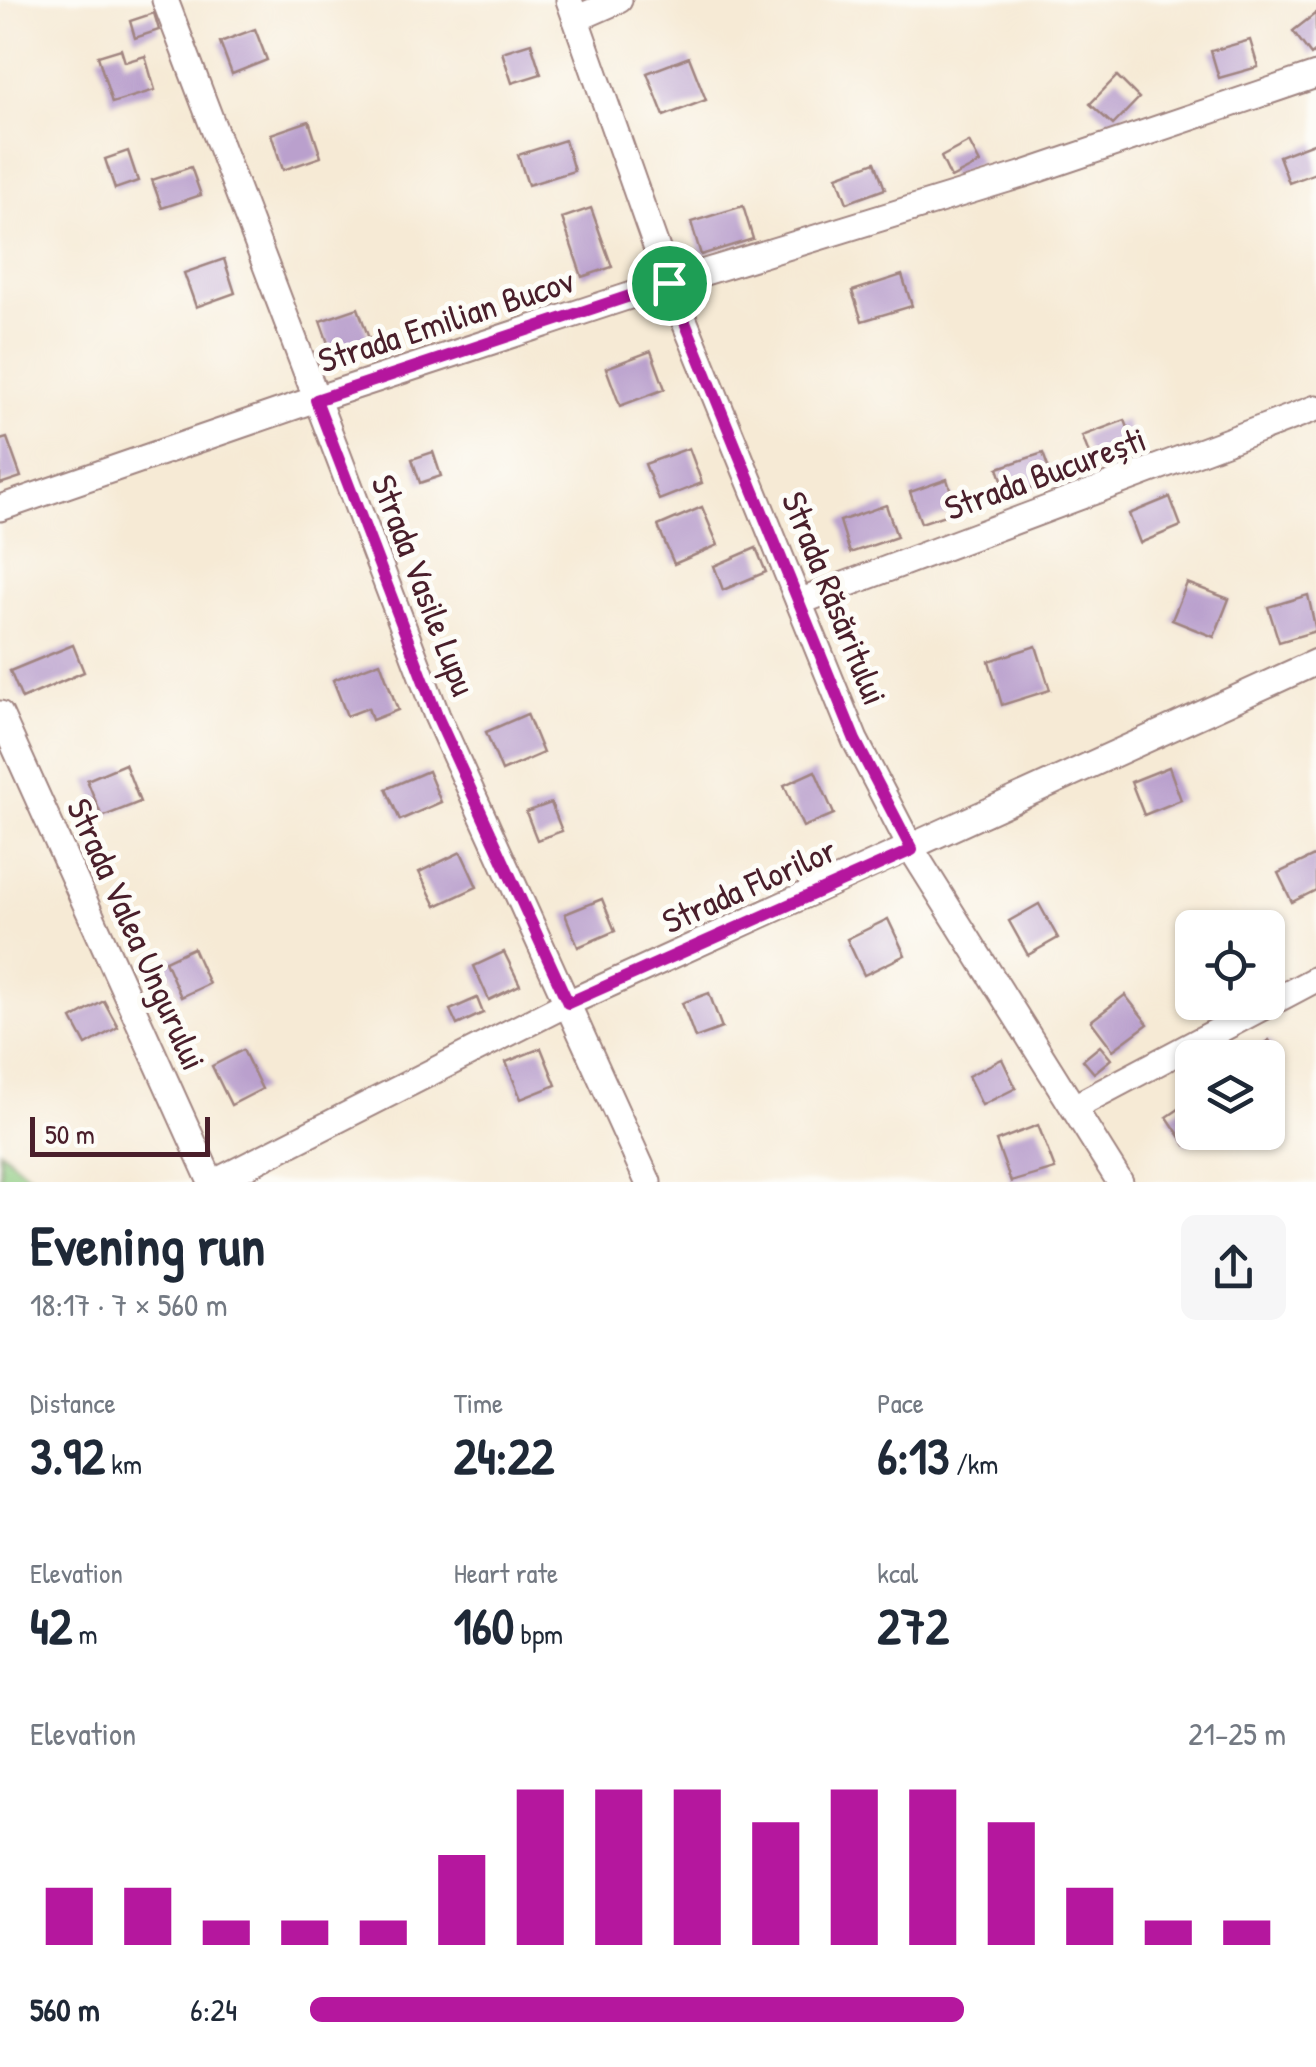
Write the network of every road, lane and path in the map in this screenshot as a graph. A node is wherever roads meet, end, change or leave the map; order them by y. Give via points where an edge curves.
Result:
1 (165, 0) edge
2 (619, 0) edge
3 (573, 10) edge
4 (1316, 75) edge
5 (669, 283) junction
6 (316, 400) junction
7 (1316, 408) edge
8 (0, 508) edge
9 (798, 602) junction
10 (1316, 662) edge
11 (0, 714) edge
12 (912, 850) junction
13 (1316, 979) edge
14 (568, 1003) junction
15 (1074, 1108) junction
16 (213, 1182) edge
17 (648, 1182) edge
18 (1120, 1182) edge

1 - 6 street, Strada Vasile Lupu
2 - 3 street
3 - 5 street, Strada Răsăritului
4 - 5 street, Strada Emilian Bucov
5 - 6 street, Strada Emilian Bucov
5 - 9 street, Strada Răsăritului
6 - 8 street, Strada Emilian Bucov
6 - 14 street, Strada Vasile Lupu via 437,716
7 - 9 street, Strada București
9 - 12 street, Strada Răsăritului via 855,740
10 - 12 street, Strada Florilor
11 - 16 street, Strada Valea Ungurului
12 - 14 street, Strada Florilor
12 - 15 street, Strada Răsăritului
13 - 15 street
14 - 16 street, Strada Florilor
14 - 17 street, Strada Vasile Lupu
15 - 18 street, Strada Răsăritului

